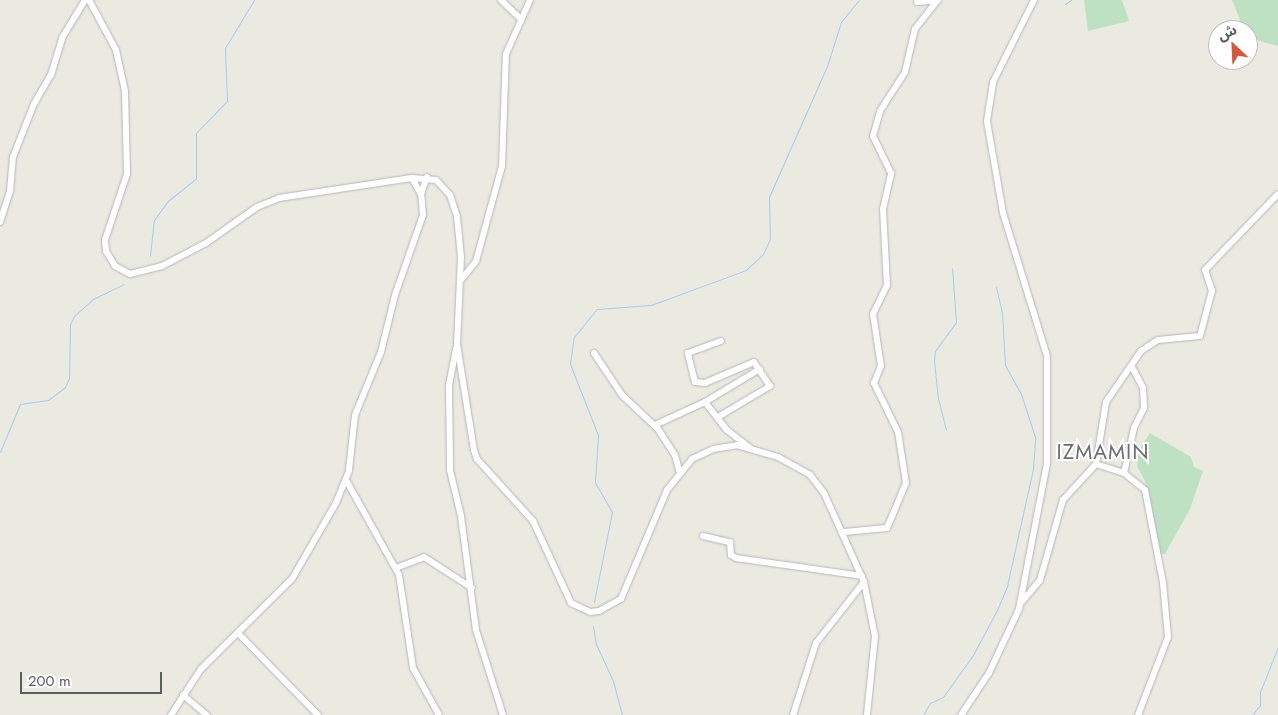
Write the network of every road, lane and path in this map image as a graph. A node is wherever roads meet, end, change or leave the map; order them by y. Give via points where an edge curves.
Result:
1 (85, 0) edge
2 (89, 0) edge
3 (501, 0) edge
4 (530, 0) edge
5 (938, 0) edge
6 (1034, 0) edge
7 (917, 2) dead end
8 (521, 18) junction
9 (427, 177) junction
10 (412, 178) junction
11 (421, 194) junction
12 (1278, 194) edge
13 (0, 222) edge
14 (459, 282) junction
15 (721, 340) dead end
16 (457, 344) junction
17 (594, 353) dead end
18 (1132, 367) junction
19 (760, 370) junction
20 (705, 402) junction
21 (718, 417) junction
22 (655, 425) junction
23 (750, 448) junction
24 (1096, 464) junction
25 (679, 470) junction
26 (1124, 473) junction
27 (346, 480) junction
28 (844, 532) junction
29 (703, 536) dead end
30 (396, 568) junction
31 (863, 579) junction
32 (472, 588) junction
33 (1020, 604) junction
34 (238, 633) junction
35 (183, 695) junction
36 (171, 715) edge
37 (207, 715) edge
38 (318, 715) edge
39 (439, 715) edge
40 (502, 715) edge
41 (793, 715) edge
42 (867, 715) edge
43 (961, 715) edge
44 (1138, 715) edge

1 - 13 street via 62,38 51,75 34,104 13,157 10,191
2 - 10 street via 116,50 125,91 127,174 106,240 110,260 122,272 141,273 169,263 267,202
3 - 8 street
4 - 8 street
5 - 7 street
5 - 28 street via 915,29 905,72 880,111 873,136 891,173 883,209 887,285 873,314 881,366 874,383 898,432 906,483 890,526
6 - 33 street via 996,72 987,106 1003,213 1043,339 1048,371 1047,463
8 - 14 street via 506,54 502,166 476,261
9 - 10 street
9 - 11 street
9 - 14 street via 444,186 455,205 461,244
10 - 11 street
11 - 27 street via 423,215 395,295 382,352 355,415
12 - 18 street via 1205,270 1212,291 1200,336 1158,340 1141,351
14 - 16 street
15 - 19 street via 688,353 695,382 706,383 753,362
16 - 25 street via 477,459 533,520 559,583 571,603 580,609 599,611 627,591 667,490
16 - 32 street via 449,385 448,444
17 - 22 street via 622,395
18 - 24 street via 1106,402
18 - 26 street via 1143,388 1144,408 1134,428
19 - 20 street
19 - 21 street via 770,386
20 - 21 street
20 - 22 street
21 - 23 street via 727,430
22 - 25 street via 675,455
23 - 25 street via 713,449
23 - 28 street via 778,457 810,475 824,493
24 - 26 street
24 - 33 street via 1063,500 1040,580
26 - 44 street via 1145,490 1167,609 1168,638 1147,700
27 - 30 street
27 - 34 street via 292,578
28 - 31 street
29 - 31 street via 730,542 733,557
30 - 32 street via 424,557
30 - 39 street via 404,596 414,668
31 - 41 street via 814,646
31 - 42 street via 875,636
32 - 40 street via 476,630
33 - 43 street via 1000,652
34 - 35 street via 201,669
34 - 38 street
35 - 36 street
35 - 37 street

